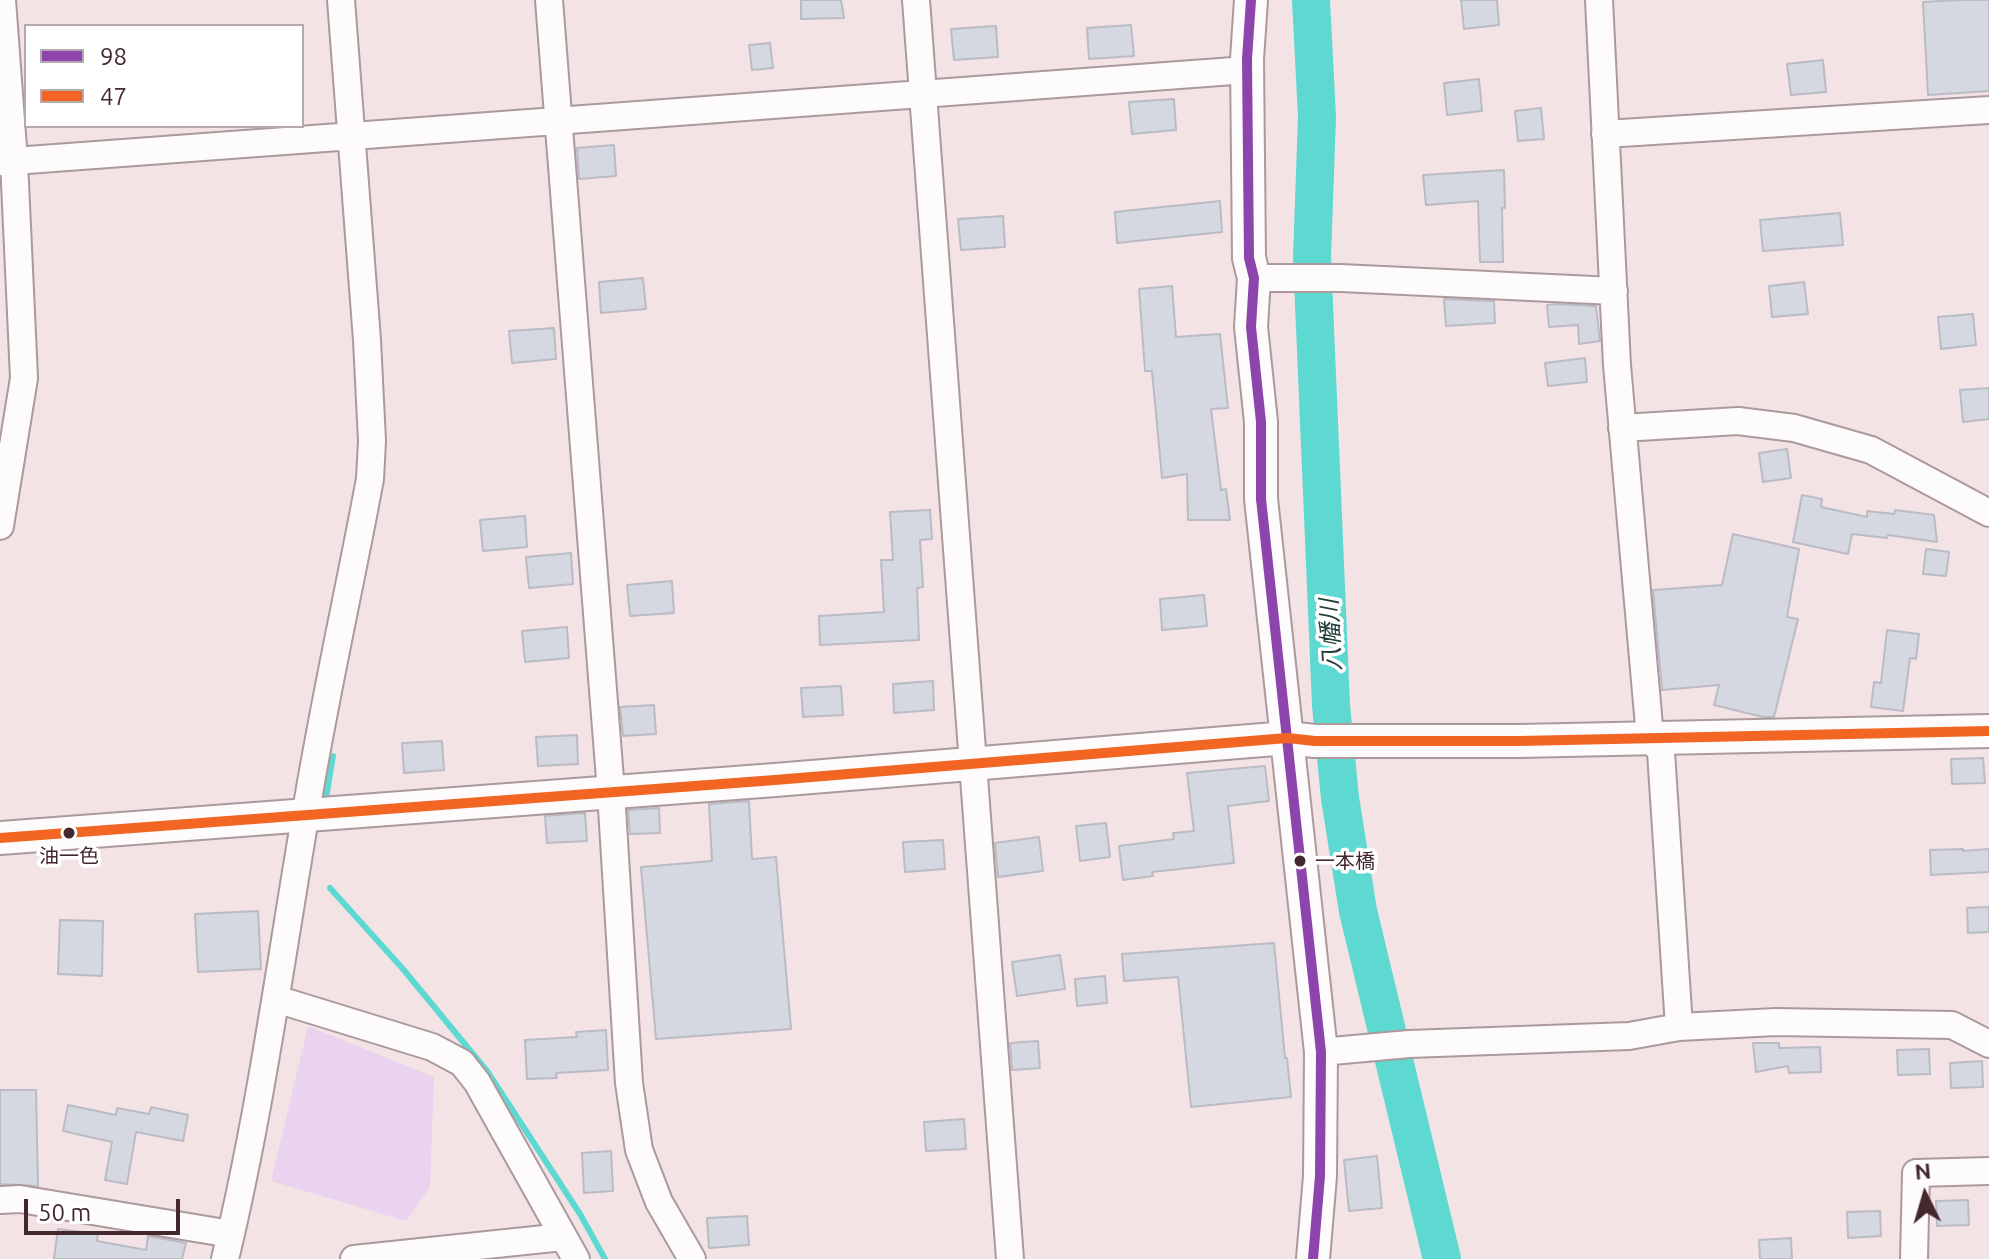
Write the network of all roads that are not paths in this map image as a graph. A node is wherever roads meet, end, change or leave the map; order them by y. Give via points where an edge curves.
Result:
1 (2, 0) edge
2 (341, 0) edge
3 (549, 0) edge
4 (916, 0) edge
5 (1251, 0) edge
6 (1599, 0) edge
7 (1247, 70) junction
8 (924, 94) junction
9 (1989, 110) edge
10 (558, 119) junction
11 (1605, 134) junction
12 (350, 135) junction
13 (7, 161) edge
14 (1254, 278) junction
15 (1614, 291) junction
16 (1622, 428) junction
17 (1989, 513) edge
18 (0, 526) edge
19 (1989, 731) edge
20 (1650, 737) junction
21 (1301, 739) junction
22 (972, 764) junction
23 (611, 792) junction
24 (305, 814) junction
25 (0, 838) edge
26 (276, 999) junction
27 (1679, 1027) junction
28 (1989, 1044) edge
29 (1321, 1052) junction
30 (1989, 1171) edge
31 (0, 1200) edge
32 (228, 1246) edge
33 (570, 1248) edge
34 (354, 1259) edge
35 (692, 1259) edge
36 (1010, 1259) edge
37 (1313, 1259) edge
38 (1914, 1259) edge

1 - 13 street
2 - 12 street
3 - 10 street
4 - 8 street
5 - 7 street
6 - 11 street
7 - 8 street
7 - 14 street via 1249,258
8 - 10 street
8 - 22 street
9 - 11 street
10 - 12 street
10 - 23 street
11 - 15 street
12 - 13 street
12 - 24 street via 367,340 370,479
13 - 18 street via 24,378
14 - 15 street
14 - 21 street via 1251,327 1261,422 1261,499
15 - 16 street
16 - 17 street via 1738,421 1794,428 1871,450
16 - 20 street
19 - 20 street
20 - 21 street
20 - 27 street via 1661,752
21 - 22 street
21 - 29 street
22 - 23 street
22 - 36 street
23 - 24 street
23 - 35 street via 629,1083 639,1150 659,1202
24 - 25 street
24 - 26 street
26 - 32 street
26 - 33 street via 432,1047 462,1063
27 - 28 street via 1776,1022 1952,1025
27 - 29 street via 1629,1036
29 - 37 street
30 - 38 street via 1916,1173
31 - 32 street via 20,1199
33 - 34 street

